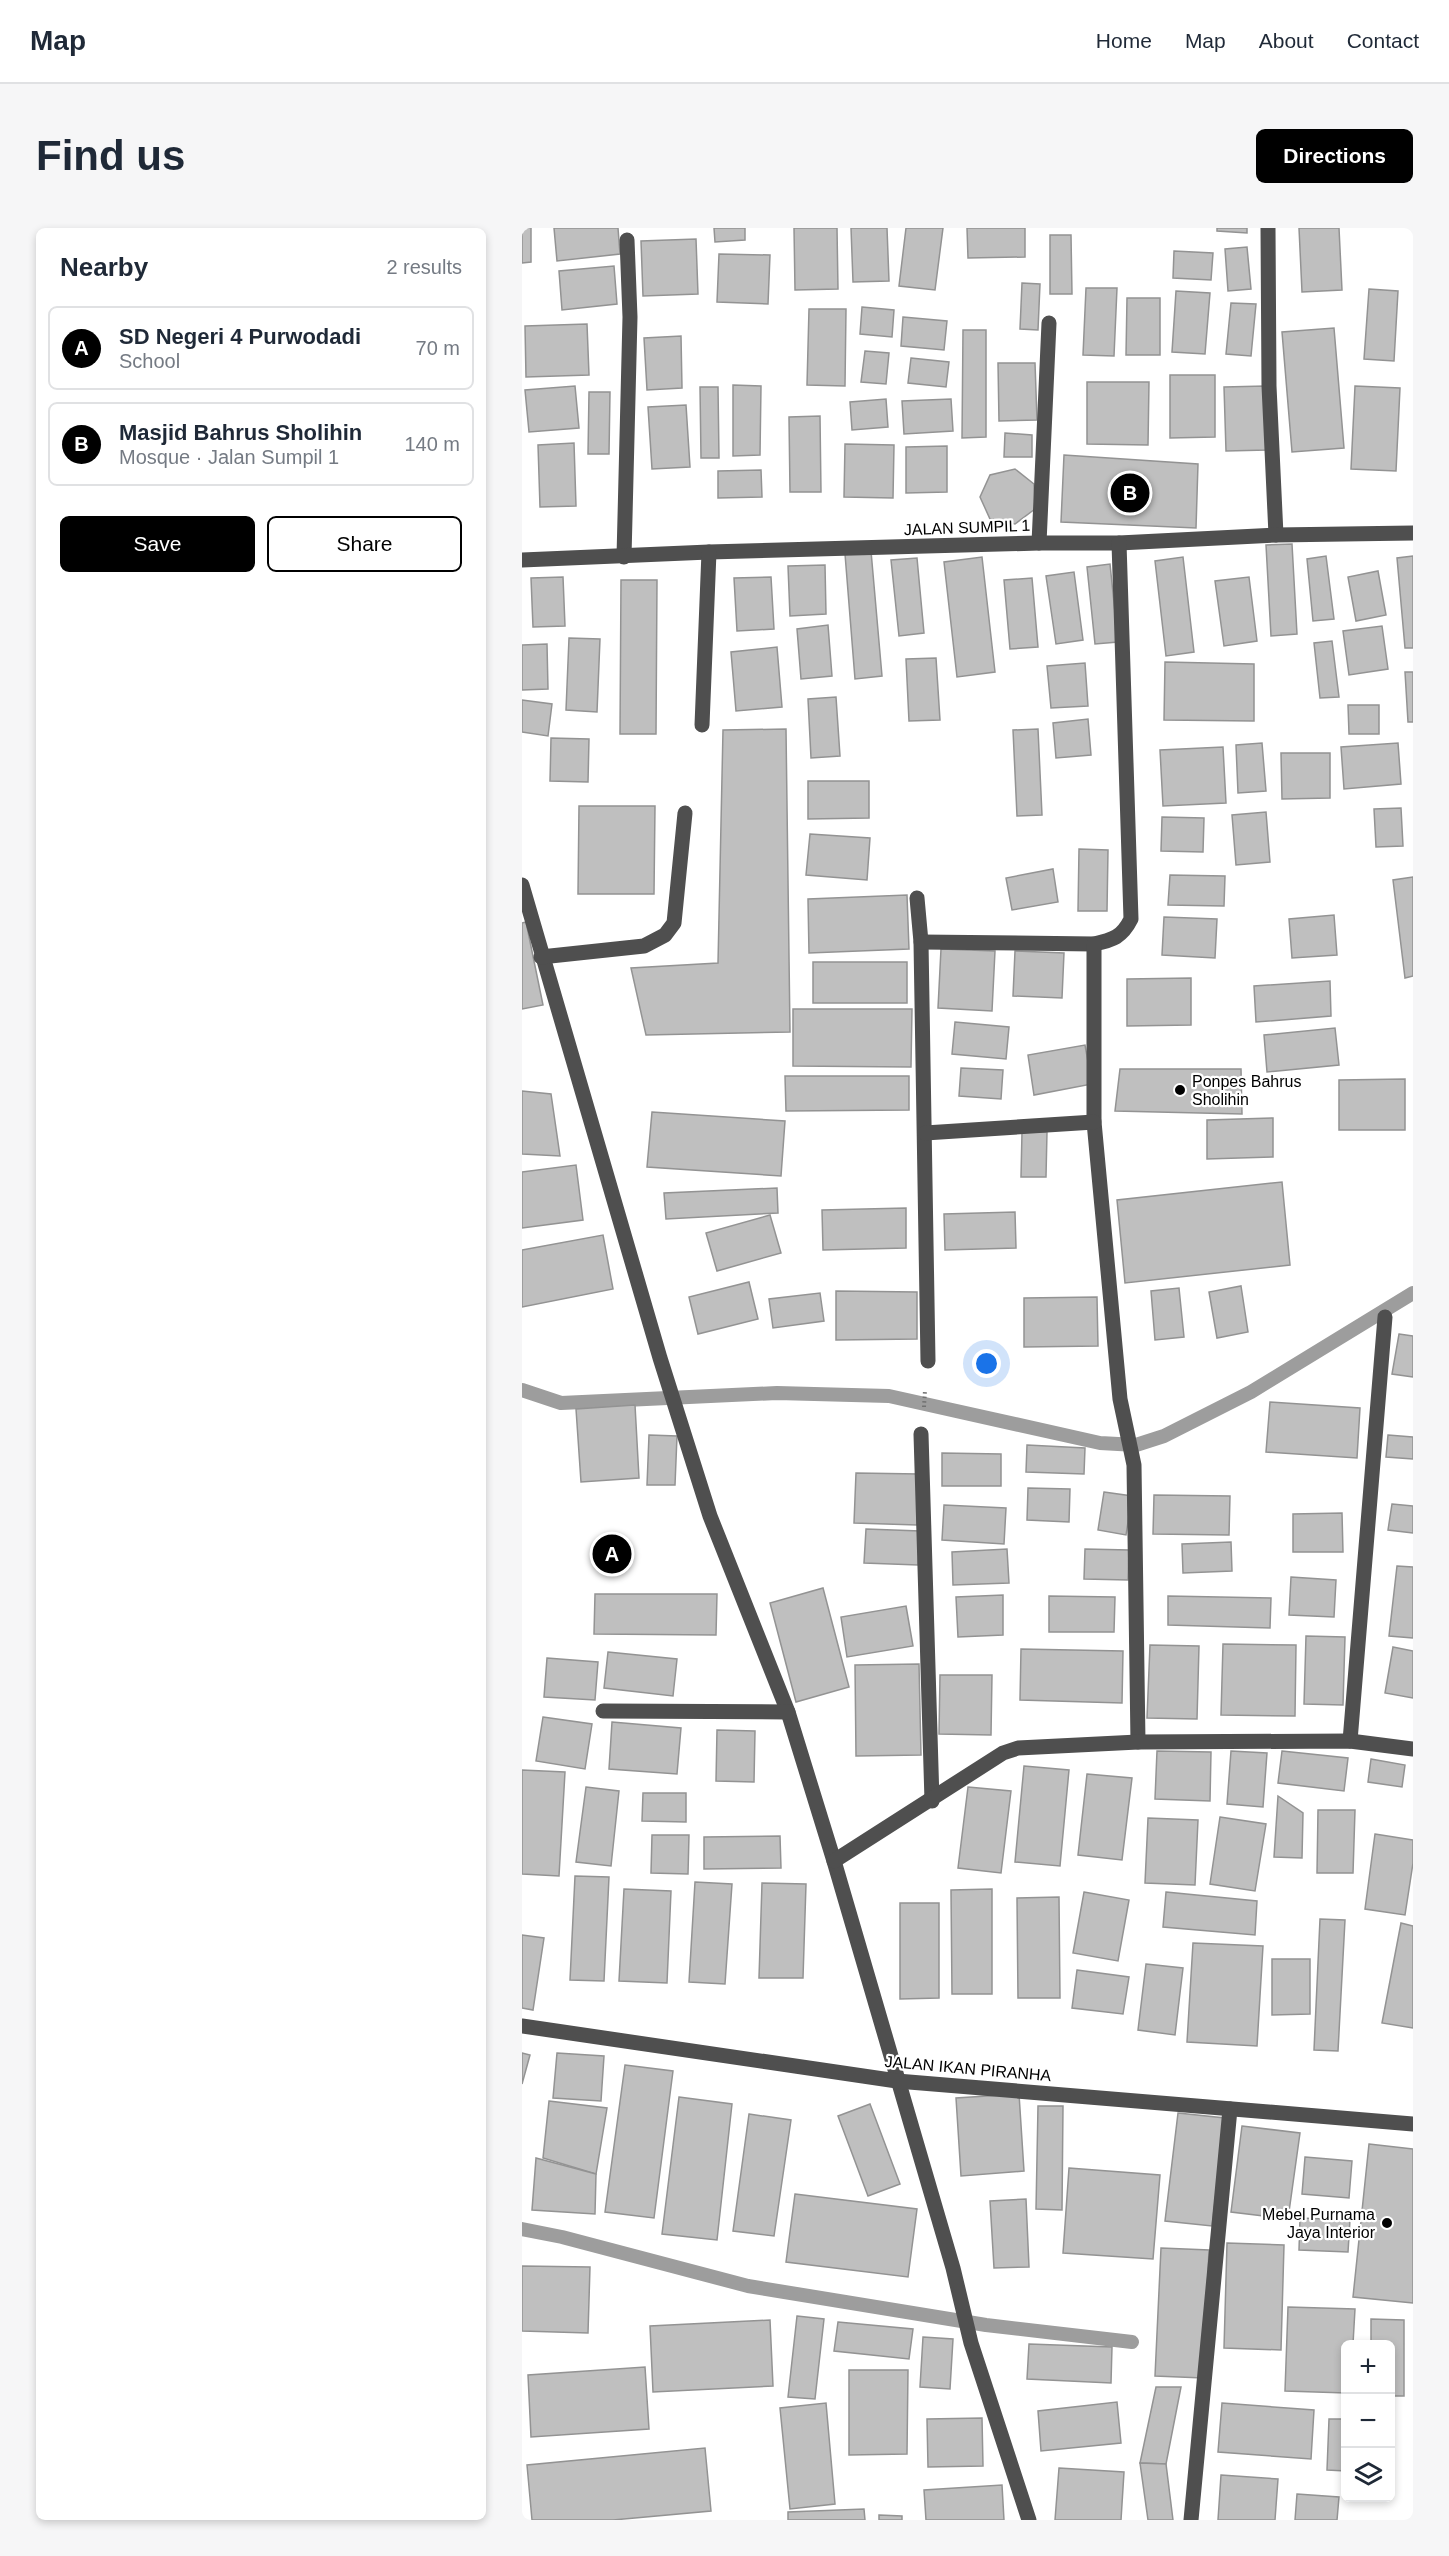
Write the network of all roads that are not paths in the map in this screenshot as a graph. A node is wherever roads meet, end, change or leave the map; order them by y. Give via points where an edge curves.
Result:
1 (1268, 228) edge
2 (627, 240) dead end
3 (1049, 323) dead end
4 (1413, 533) edge
5 (1276, 535) junction
6 (1039, 543) junction
7 (1119, 543) junction
8 (709, 552) junction
9 (624, 557) junction
10 (522, 560) edge
11 (702, 725) dead end
12 (686, 813) dead end
13 (522, 885) edge
14 (917, 898) dead end
15 (524, 901) edge
16 (921, 942) junction
17 (1094, 944) junction
18 (541, 957) junction
19 (1094, 1122) junction
20 (925, 1133) junction
21 (1385, 1317) dead end
22 (928, 1360) road end
23 (921, 1434) road end
24 (603, 1711) dead end
25 (788, 1712) junction
26 (1138, 1742) junction
27 (1350, 1742) junction
28 (1413, 1749) edge
29 (932, 1801) junction
30 (834, 1861) junction
31 (522, 2026) edge
32 (897, 2081) junction
33 (1230, 2109) junction
34 (1413, 2124) edge
35 (1029, 2520) edge
36 (1191, 2520) edge

1 - 5 street via 1269,386
2 - 9 street via 630,317
3 - 6 street
4 - 5 street, JALAN SUMPIL 1
5 - 7 street, JALAN SUMPIL 1
6 - 7 street, JALAN SUMPIL 1
6 - 8 street, JALAN SUMPIL 1
7 - 17 street via 1131,919 1114,940
8 - 9 street, JALAN SUMPIL 1
8 - 11 street
9 - 10 street, JALAN SUMPIL 1
12 - 18 street via 675,923 665,935 644,946
13 - 15 street
14 - 16 street
15 - 18 street
16 - 17 street
16 - 20 street
17 - 19 street
18 - 25 street via 678,1415 728,1566
19 - 20 street
19 - 26 street via 1120,1399 1134,1465
20 - 22 street
21 - 27 street
23 - 29 street
24 - 25 street
25 - 30 street
26 - 27 street
26 - 29 street via 1018,1748
27 - 28 street
29 - 30 street
30 - 32 street
31 - 32 street, JALAN IKAN PIRANHA
32 - 33 street, JALAN IKAN PIRANHA
32 - 35 street via 953,2268 971,2343
33 - 34 street, JALAN IKAN PIRANHA
33 - 36 street

